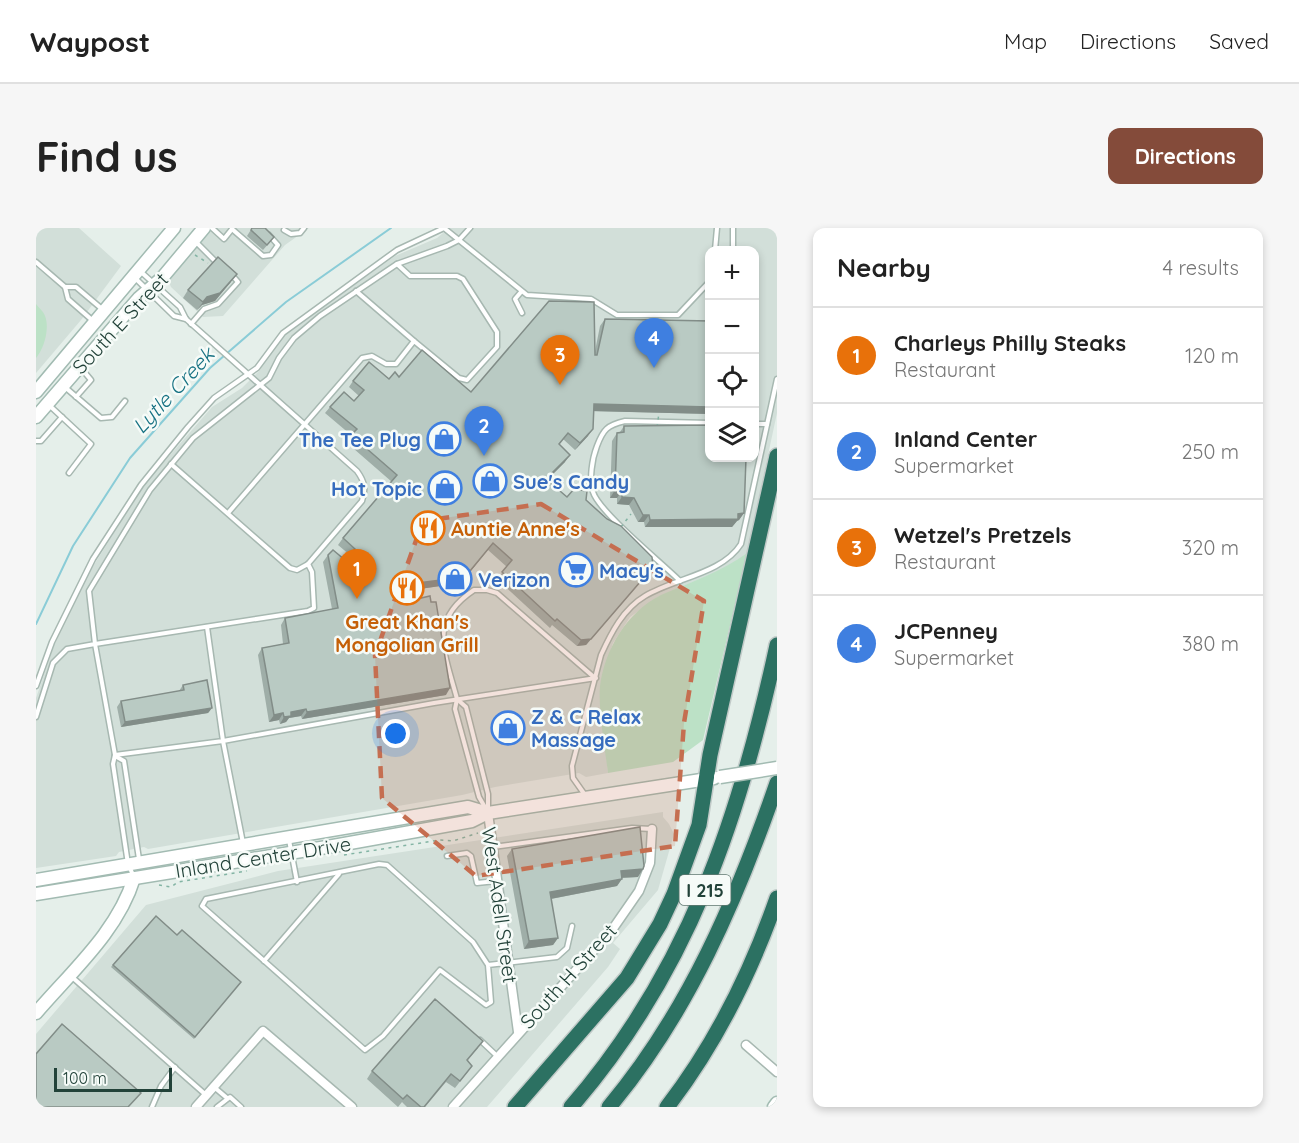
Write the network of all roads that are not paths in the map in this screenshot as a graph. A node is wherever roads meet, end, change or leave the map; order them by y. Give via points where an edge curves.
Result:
1 (174, 228) edge
2 (204, 228) edge
3 (212, 228) edge
4 (304, 228) edge
5 (444, 228) edge
6 (470, 228) edge
7 (717, 228) edge
8 (733, 228) edge
9 (233, 229) edge
10 (284, 230) dead end
11 (267, 233) edge
12 (459, 240) junction
13 (193, 246) junction
14 (715, 246) edge
15 (733, 246) edge
16 (36, 262) edge
17 (397, 264) junction
18 (220, 265) edge
19 (136, 272) junction
20 (228, 272) edge
21 (65, 287) junction
22 (151, 288) junction
23 (705, 288) edge
24 (356, 291) junction
25 (521, 292) junction
26 (105, 311) junction
27 (522, 313) dead end
28 (186, 319) junction
29 (95, 322) junction
30 (191, 324) junction
31 (414, 340) junction
32 (80, 367) junction
33 (247, 373) junction
34 (777, 379) edge
35 (63, 385) junction
36 (261, 385) junction
37 (36, 392) edge
38 (76, 397) junction
39 (125, 401) dead end
40 (47, 404) junction
41 (36, 417) edge
42 (62, 417) junction
43 (705, 423) edge
44 (305, 424) junction
45 (759, 424) edge
46 (767, 424) junction
47 (36, 441) edge
48 (777, 456) edge
49 (171, 464) junction
50 (69, 473) dead end
51 (228, 513) junction
52 (308, 564) junction
53 (680, 580) junction
54 (207, 627) junction
55 (95, 644) junction
56 (777, 645) edge
57 (596, 678) junction
58 (36, 686) edge
59 (457, 699) junction
60 (36, 717) edge
61 (223, 741) junction
62 (115, 756) junction
63 (777, 768) edge
64 (705, 780) junction
65 (777, 783) edge
66 (585, 797) junction
67 (488, 813) junction
68 (652, 829) joint
69 (289, 839) junction
70 (244, 847) junction
71 (492, 847) junction
72 (291, 853) junction
73 (447, 856) dead end
74 (134, 863) junction
75 (340, 874) junction
76 (134, 878) junction
77 (36, 880) edge
78 (496, 881) junction
79 (297, 882) junction
80 (36, 894) edge
81 (777, 898) edge
82 (572, 926) dead end
83 (264, 961) junction
84 (508, 962) junction
85 (488, 965) junction
86 (69, 975) junction
87 (614, 993) junction
88 (36, 1013) edge
89 (717, 1030) junction
90 (518, 1032) junction
91 (473, 1034) edge
92 (746, 1045) dead end
93 (497, 1056) junction
94 (175, 1067) junction
95 (777, 1072) edge
96 (213, 1087) junction
97 (206, 1095) junction
98 (227, 1098) junction
99 (777, 1103) edge
100 (152, 1107) edge
101 (196, 1107) edge
102 (217, 1107) edge
103 (241, 1107) edge
104 (352, 1107) edge
105 (453, 1107) edge
106 (515, 1107) edge
107 (525, 1107) edge
108 (571, 1107) edge
109 (609, 1107) edge
110 (658, 1107) edge
111 (667, 1107) edge
112 (774, 1107) edge

1 - 19 main road, South E Street
2 - 13 main road, South E Street
3 - 9 lane via 224,239
4 - 10 lane via 291,234
5 - 12 lane
5 - 33 lane via 397,250 283,333
6 - 12 lane
7 - 14 lane
8 - 15 lane
9 - 11 lane via 263,256 271,255 278,245
12 - 17 lane
12 - 25 lane
13 - 18 lane
13 - 22 main road, South E Street
16 - 21 lane
17 - 24 lane
17 - 31 lane via 410,276 463,279 499,340 471,377 462,380
19 - 22 lane
19 - 22 lane via 136,282
19 - 26 main road, South E Street
20 - 30 lane via 238,282 218,304 204,309
21 - 26 lane via 76,288
21 - 29 lane via 68,299
22 - 28 lane via 180,307
22 - 28 lane via 174,316
22 - 32 main road, South E Street
23 - 25 lane via 673,316 617,315 591,299 534,297
24 - 31 lane
24 - 36 lane via 294,338
25 - 27 lane via 515,299
26 - 29 main road, South E Street
28 - 30 lane
29 - 37 main road, South E Street
30 - 33 lane
31 - 44 lane via 396,364 386,364 372,356 362,358
32 - 35 main road, South E Street
32 - 38 lane via 91,380
33 - 36 lane
33 - 58 lane via 214,398 141,484 93,559 52,642
34 - 46 lane
35 - 38 lane
35 - 40 main road, South E Street
36 - 44 lane
36 - 49 lane via 215,418
38 - 39 lane via 106,419
40 - 41 main road, South E Street
40 - 42 lane
42 - 47 lane via 41,441
42 - 50 lane via 91,444
43 - 53 lane via 611,424 602,431 595,450 593,494
44 - 51 lane
44 - 52 lane via 357,471 366,490 362,501
45 - 46 lane
46 - 53 lane via 741,544 732,558
48 - 64 highway
49 - 51 lane
49 - 55 lane via 133,515 89,591
51 - 52 lane via 290,568 297,570
52 - 54 lane via 316,600 312,609
53 - 57 lane via 644,596 630,609 607,641
54 - 55 lane
54 - 61 lane
55 - 60 lane via 67,650 53,663
55 - 62 lane
56 - 108 highway, I 215 via 745,782 728,835 692,919 630,1028
57 - 59 lane
57 - 59 lane via 497,593 474,590 447,616 443,627
57 - 66 lane via 571,773
59 - 61 lane
59 - 67 lane via 455,709 479,797
59 - 67 lane via 466,707 488,794
61 - 62 lane
61 - 70 lane
62 - 74 lane via 113,764
62 - 74 lane via 124,761
63 - 64 main road, Inland Center Drive, bridge
64 - 66 main road, Inland Center Drive
64 - 87 highway via 699,825 674,894 640,958
65 - 109 highway, I 215 via 734,899 696,977 634,1077
66 - 67 main road, Inland Center Drive
67 - 69 main road, Inland Center Drive via 468,807
67 - 71 street, West Adell Street
67 - 72 main road, Inland Center Drive via 472,821
68 - 71 lane via 632,828
68 - 90 street, South H Street via 650,863 639,891 612,930
69 - 70 main road, Inland Center Drive
69 - 72 lane
70 - 74 main road, Inland Center Drive
71 - 78 street, West Adell Street
72 - 76 main road, Inland Center Drive
72 - 79 lane
73 - 78 lane via 467,853 477,883
74 - 76 lane
74 - 76 lane
74 - 77 main road, Inland Center Drive
75 - 79 lane
75 - 83 lane
75 - 85 lane via 387,865 473,942
76 - 80 main road, Inland Center Drive
76 - 86 main road via 121,913
78 - 84 street, West Adell Street
79 - 83 lane via 206,899 202,906
81 - 89 highway via 761,941
82 - 84 lane via 567,948 557,957
83 - 85 lane via 365,1050 383,1036 440,970 486,1005 491,1002
84 - 85 lane
84 - 90 street, West Adell Street
86 - 88 main road
86 - 94 lane
87 - 106 highway
87 - 107 highway via 605,1012
89 - 110 highway
89 - 111 highway
90 - 93 street, South H Street
91 - 93 lane
92 - 95 street
93 - 105 street, South H Street
94 - 97 lane
94 - 100 lane
96 - 97 street
96 - 98 lane
96 - 104 street via 264,1030
97 - 101 street
98 - 102 lane
98 - 103 lane
99 - 112 main road

